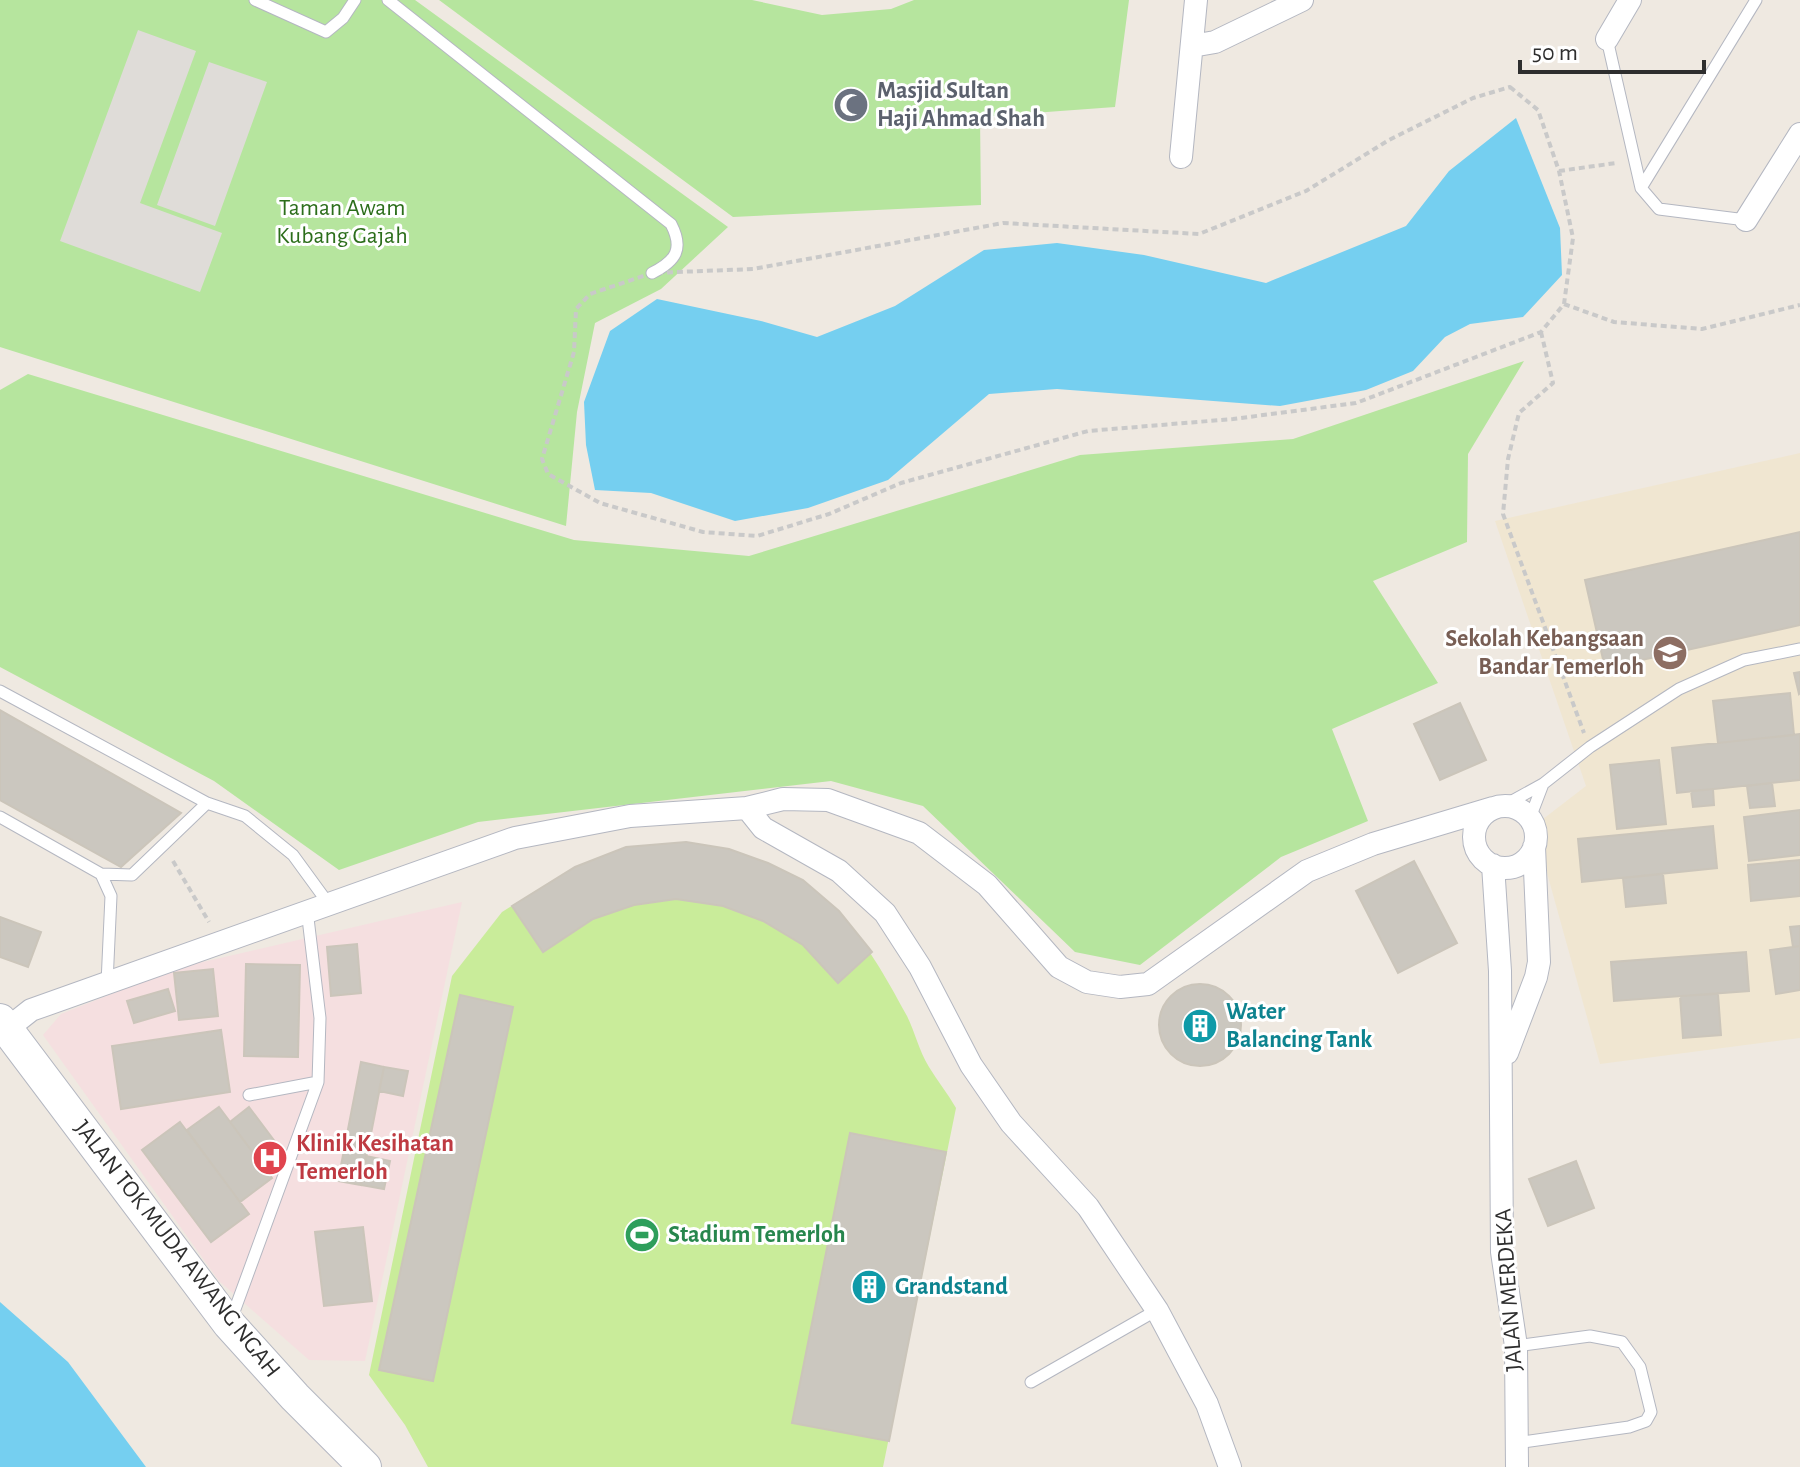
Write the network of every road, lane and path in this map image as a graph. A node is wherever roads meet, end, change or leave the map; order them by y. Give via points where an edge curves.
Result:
1 (255, 0) edge
2 (355, 0) edge
3 (388, 0) edge
4 (1196, 0) edge
5 (1302, 0) edge
6 (1630, 0) edge
7 (1756, 0) edge
8 (1607, 39) joint
9 (1192, 46) junction
10 (1800, 134) edge
11 (1181, 157) dead end
12 (1636, 160) junction
13 (1559, 171) junction
14 (1641, 188) junction
15 (1746, 220) joint
16 (652, 273) junction
17 (1564, 304) junction
18 (1800, 305) edge
19 (1541, 332) junction
20 (1800, 649) edge
21 (0, 691) edge
22 (1590, 747) junction
23 (1543, 784) junction
24 (207, 803) junction
25 (1498, 807) junction
26 (747, 808) junction
27 (0, 817) edge
28 (1530, 818) junction
29 (1428, 828) junction
30 (1474, 841) junction
31 (1534, 847) junction
32 (159, 849) junction
33 (1493, 865) junction
34 (101, 874) junction
35 (317, 906) junction
36 (220, 942) junction
37 (107, 983) junction
38 (3, 1024) edge
39 (1502, 1065) junction
40 (318, 1082) junction
41 (249, 1095) dead end
42 (1157, 1310) junction
43 (229, 1324) junction
44 (1516, 1346) junction
45 (1031, 1382) dead end
46 (1516, 1443) junction
47 (365, 1467) edge
48 (1230, 1467) edge
49 (1517, 1467) edge

1 - 2 lane via 326,32
3 - 16 lane via 671,224 678,237 677,252 669,265
4 - 9 street
5 - 9 street via 1215,42
6 - 8 street
7 - 14 lane
8 - 12 lane
9 - 11 street
10 - 15 street
12 - 13 path
12 - 14 lane
13 - 16 path via 1538,110 1510,87 1473,98 1389,140 1306,191 1199,234 1003,223 753,269
13 - 17 path via 1573,238
14 - 15 lane via 1659,209
16 - 19 path via 590,294 576,309 574,352 542,459 548,474 600,503 703,532 757,536 829,514 901,483 1088,431 1356,403
17 - 18 path via 1614,322 1702,329
17 - 19 path
19 - 22 path via 1553,383 1519,413 1503,514
20 - 22 lane via 1744,660 1692,683
21 - 24 lane
22 - 23 lane
23 - 25 lane
23 - 28 lane
24 - 32 lane
24 - 35 lane via 245,816 293,855
25 - 28 street via 1513,806
25 - 29 street
25 - 30 street via 1478,822
26 - 29 street via 783,799 828,800 919,833 987,885 1059,967 1087,982 1120,987 1148,984 1307,871
26 - 35 street via 630,816 515,838
26 - 42 street via 763,828 839,871 885,913 971,1065 1011,1123 1088,1207
27 - 34 lane
28 - 31 street
29 - 30 street
30 - 33 street
31 - 33 street via 1516,865
31 - 39 street, JALAN MERDEKA via 1539,962
32 - 34 lane via 132,875
32 - 36 path via 177,864
33 - 39 street, JALAN MERDEKA
34 - 37 lane via 111,896
35 - 36 street
35 - 40 lane
36 - 37 street
37 - 38 street
38 - 43 main road, JALAN TOK MUDA AWANG NGAH
39 - 44 street, JALAN MERDEKA via 1502,1252
40 - 41 lane
40 - 43 lane
42 - 45 lane
42 - 48 street via 1207,1404
43 - 47 main road, JALAN TOK MUDA AWANG NGAH
44 - 46 street, JALAN MERDEKA
44 - 46 lane via 1590,1336 1622,1342 1640,1367 1651,1412 1646,1421 1629,1427
46 - 49 street, JALAN MERDEKA

